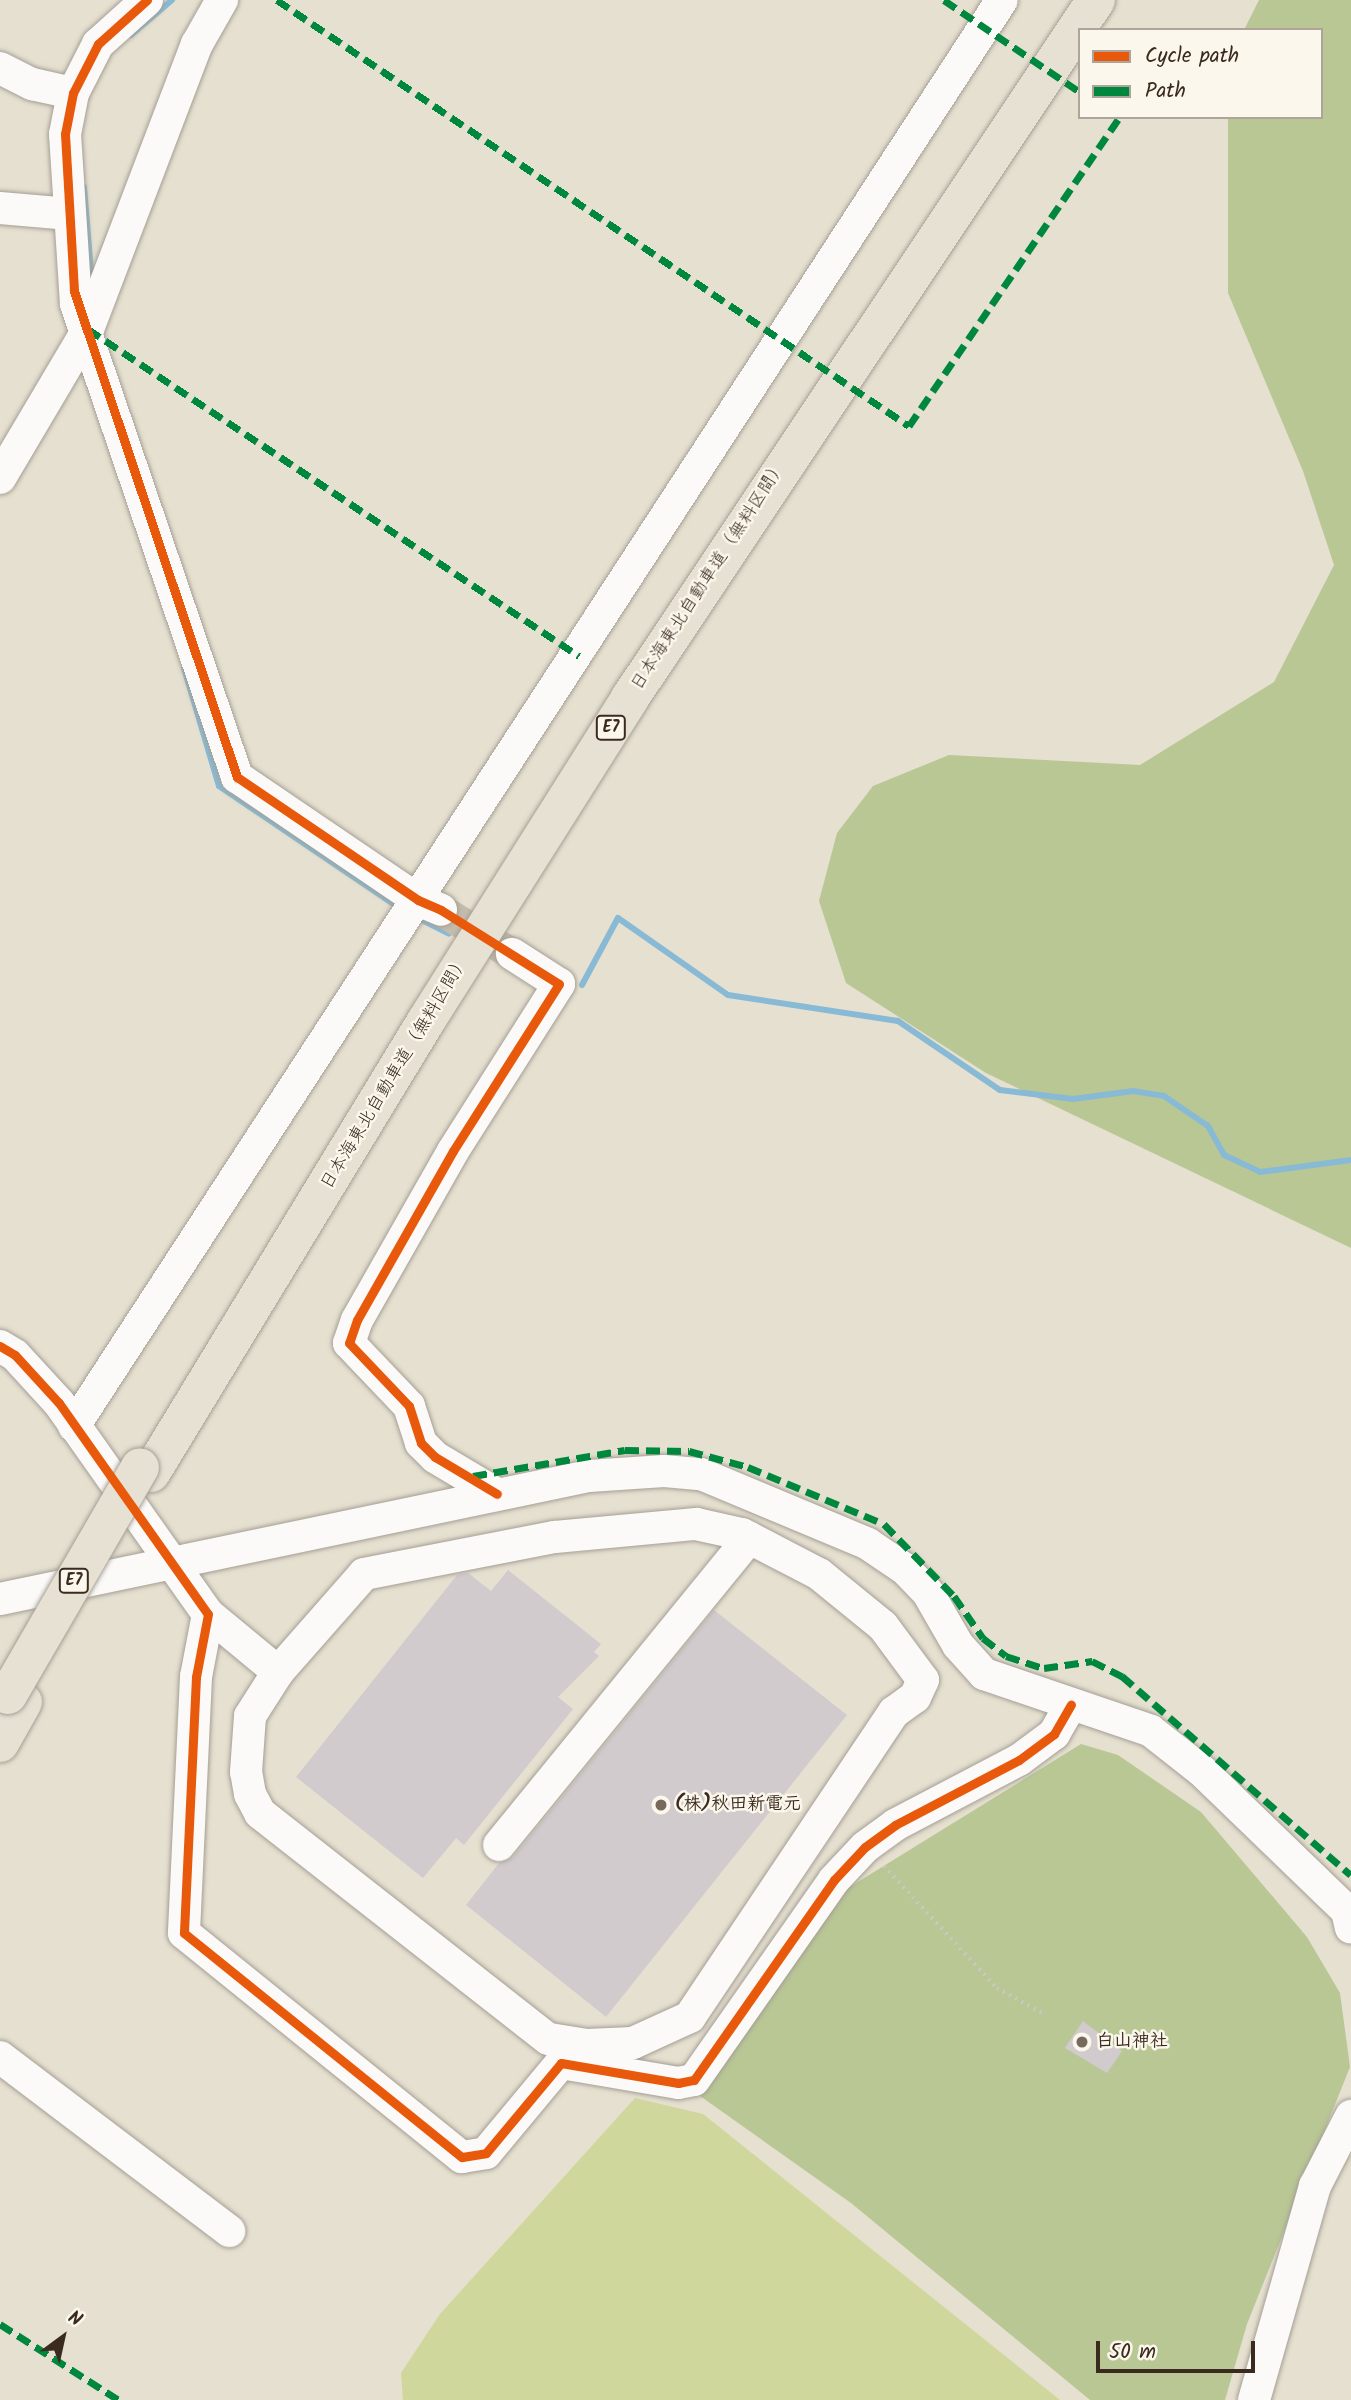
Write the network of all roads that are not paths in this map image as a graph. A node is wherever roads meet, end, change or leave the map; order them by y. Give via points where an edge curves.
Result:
1 (147, 0) edge
2 (222, 0) edge
3 (1002, 0) edge
4 (1071, 0) edge
5 (1096, 0) edge
6 (0, 68) edge
7 (73, 93) junction
8 (0, 208) edge
9 (70, 214) junction
10 (88, 329) junction
11 (0, 478) edge
12 (430, 905) junction
13 (513, 954) tunnel mouth
14 (0, 1346) edge
15 (74, 1426) junction
16 (146, 1470) junction
17 (497, 1494) junction
18 (749, 1538) junction
19 (167, 1560) junction
20 (0, 1599) edge
21 (208, 1614) junction
22 (278, 1672) junction
23 (10, 1702) edge
24 (1072, 1704) junction
25 (0, 1743) edge
26 (499, 1845) dead end
27 (1350, 1917) edge
28 (0, 2057) edge
29 (1351, 2116) edge
30 (229, 2231) dead end
31 (1254, 2400) edge

1 - 7 street via 98,44
2 - 10 street via 197,44
3 - 12 street
4 - 16 highway, 日本海東北自動車道（無料区間） / E7 via 856,315 477,903
5 - 16 highway, 日本海東北自動車道（無料区間） / E7 via 630,698
6 - 7 street via 32,84
7 - 9 street via 65,134
8 - 9 street
9 - 10 street via 74,291
10 - 11 street
10 - 12 street via 237,777
12 - 15 street
13 - 17 street via 559,985 453,1151 357,1320 349,1343 409,1406 421,1443
14 - 15 street via 41,1383
15 - 19 street
16 - 23 highway, 日本海東北自動車道（無料区間） / E7, bridge
17 - 19 street via 219,1555
17 - 24 street via 589,1476 664,1471 701,1474 869,1544 905,1569 928,1593 958,1645 984,1674
18 - 22 street via 696,1524 555,1537 384,1568 364,1574 349,1587
18 - 22 street via 830,1583 883,1626 923,1680 915,1698 894,1712 690,2017 633,2043 587,2045 548,2039 260,1813 246,1772 250,1716
18 - 26 street
19 - 20 street
19 - 21 street
21 - 22 street
21 - 24 street via 196,1677 184,1933 462,2157 486,2153 561,2063 678,2083 694,2080 834,1880 866,1847 895,1825 1019,1760 1054,1734
23 - 25 highway, 日本海東北自動車道（無料区間） / E7
24 - 27 street via 1151,1731 1202,1771
28 - 30 street
29 - 31 street via 1315,2186

